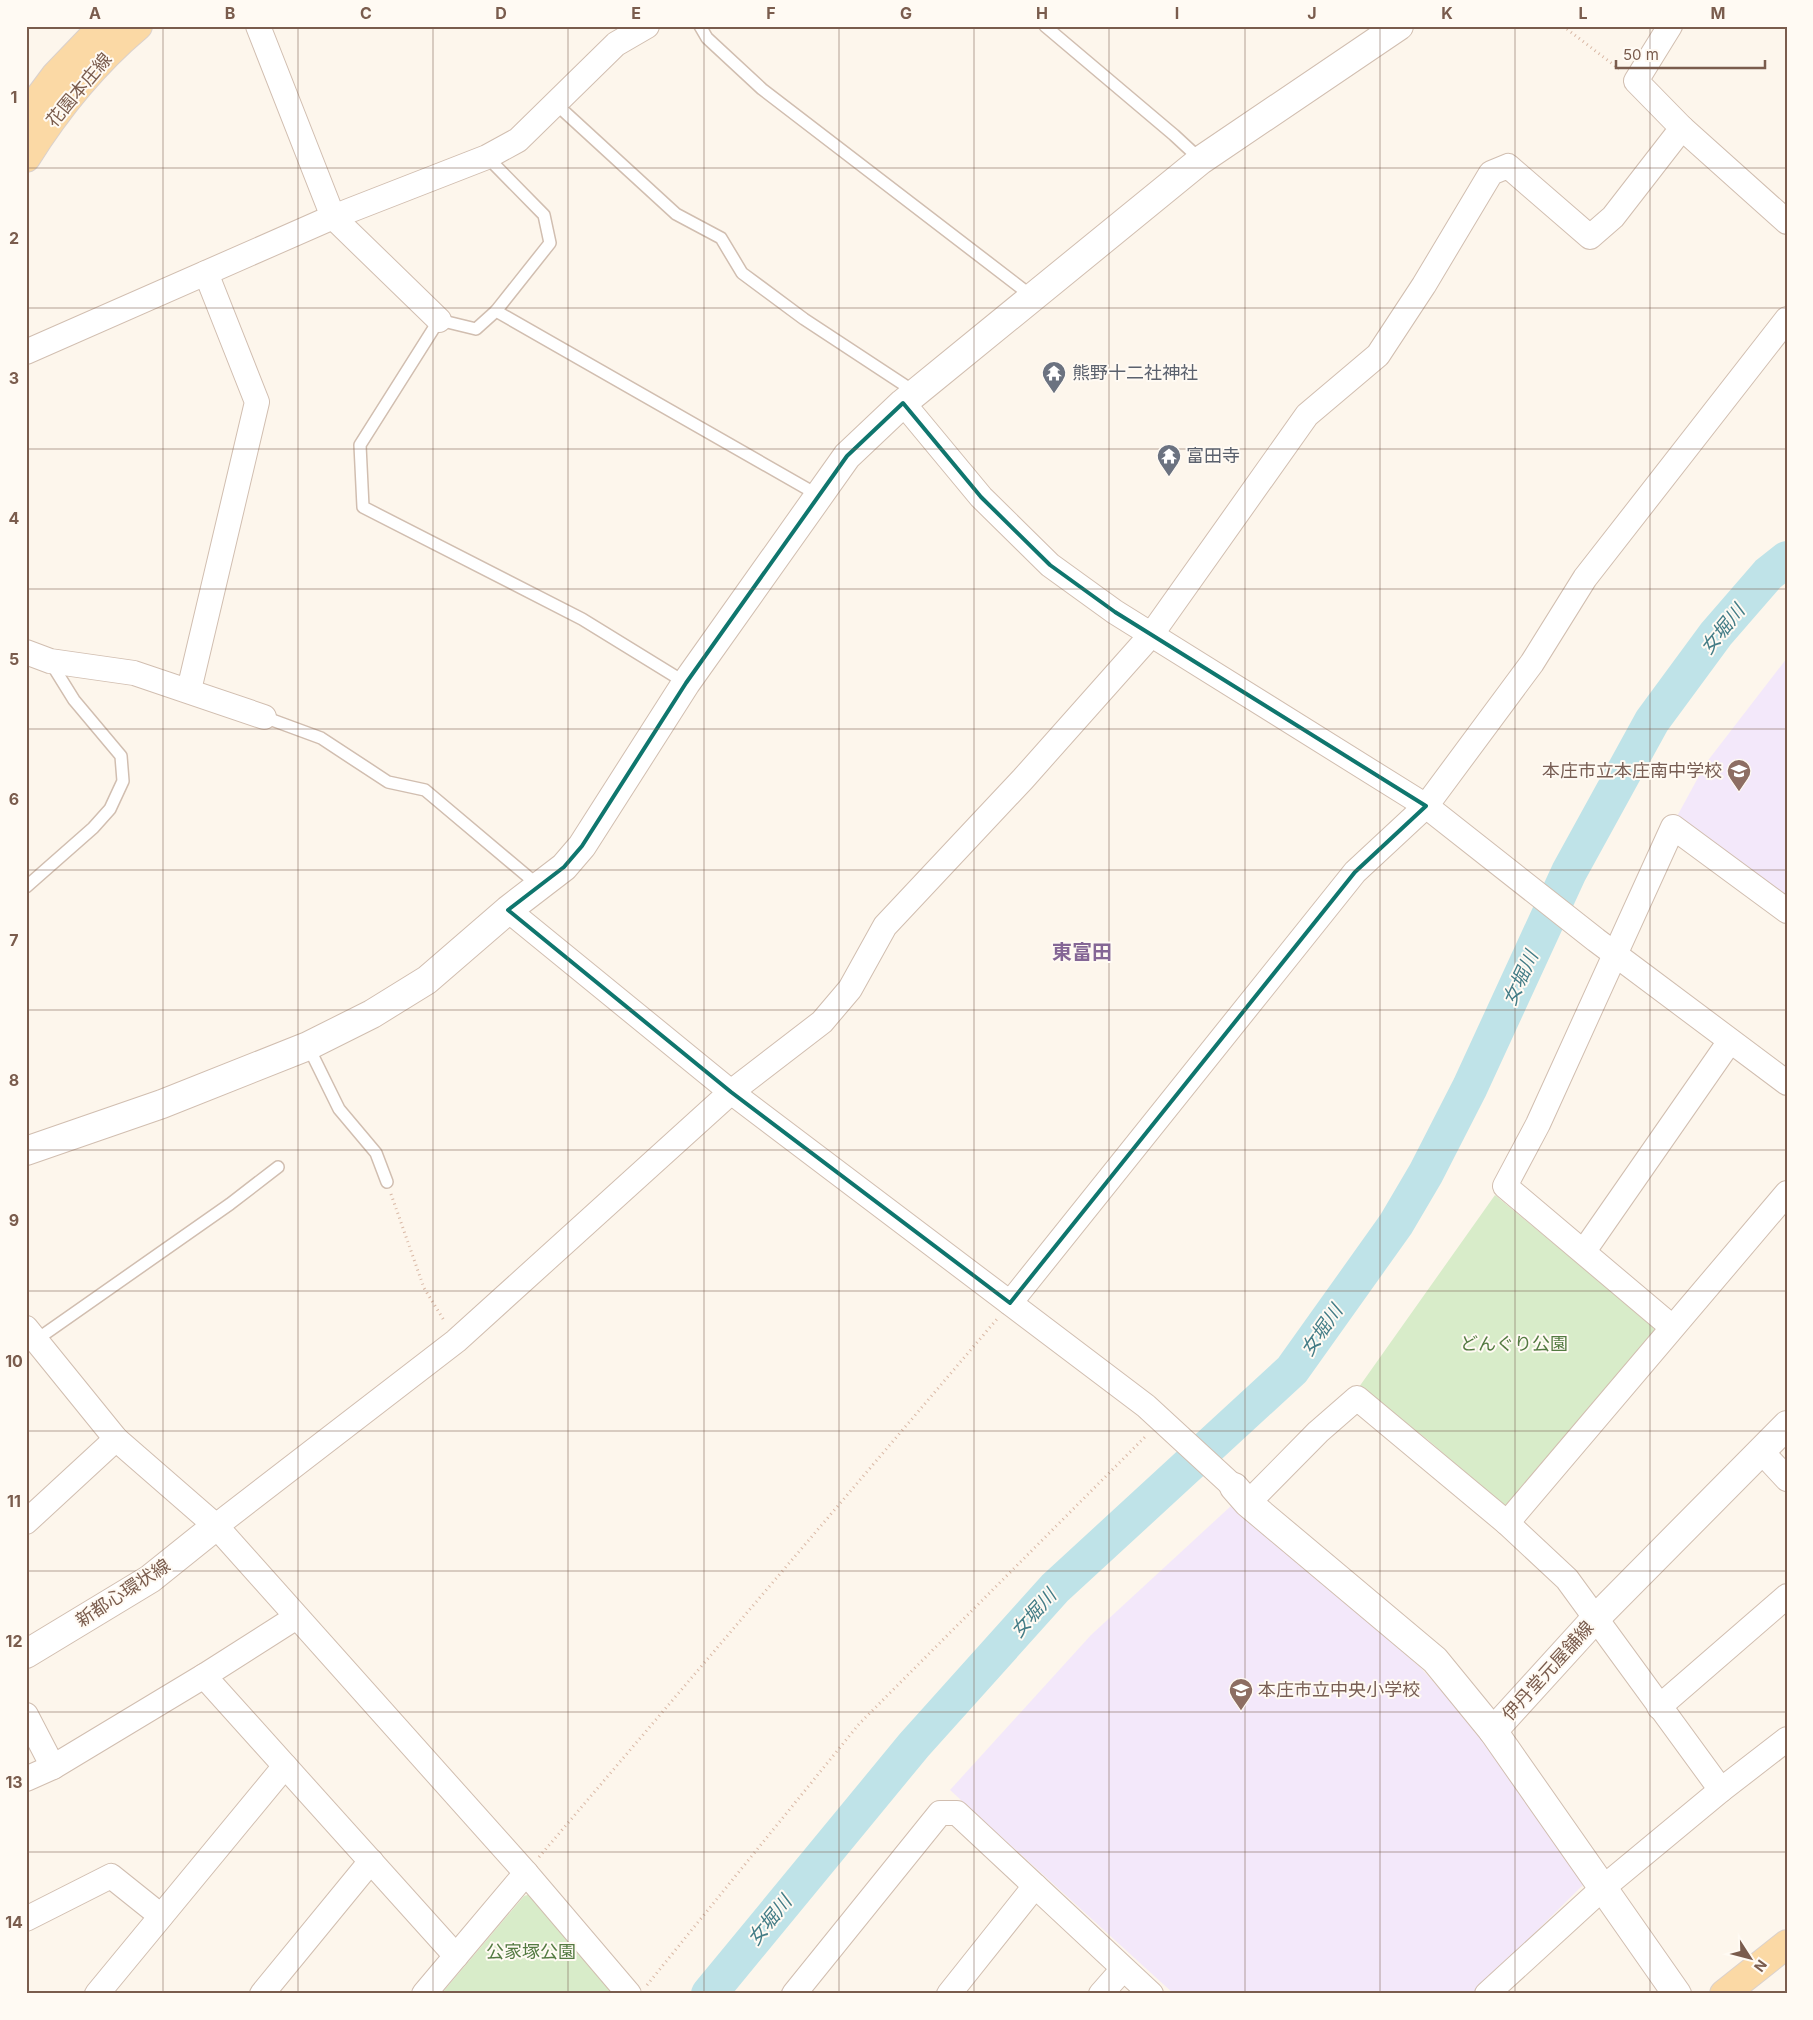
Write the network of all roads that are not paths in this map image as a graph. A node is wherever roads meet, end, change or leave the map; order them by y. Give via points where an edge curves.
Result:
1 (138, 26) edge
2 (258, 26) edge
3 (647, 26) edge
4 (700, 26) edge
5 (1045, 26) edge
6 (1399, 26) edge
7 (1670, 26) edge
8 (96, 28) edge
9 (556, 104) junction
10 (26, 115) edge
11 (1682, 128) junction
12 (488, 157) junction
13 (26, 158) edge
14 (1201, 160) junction
15 (333, 217) junction
16 (1787, 222) edge
17 (206, 273) junction
18 (1033, 297) junction
19 (496, 310) junction
20 (1787, 319) edge
21 (439, 320) junction
22 (26, 352) edge
23 (910, 398) junction
24 (818, 495) junction
25 (1151, 635) junction
26 (26, 652) edge
27 (50, 661) junction
28 (686, 683) junction
29 (189, 690) junction
30 (264, 717) joint
31 (1426, 806) junction
32 (26, 887) edge
33 (540, 887) junction
34 (508, 910) junction
35 (1787, 911) edge
36 (1615, 953) junction
37 (1730, 1041) junction
38 (308, 1046) junction
39 (1787, 1083) edge
40 (731, 1092) junction
41 (26, 1151) edge
42 (278, 1167) dead end
43 (387, 1182) road end
44 (1787, 1193) edge
45 (1584, 1251) junction
46 (1010, 1303) junction
47 (1672, 1327) junction
48 (31, 1334) edge
49 (1787, 1426) edge
50 (116, 1439) junction
51 (1761, 1451) junction
52 (1787, 1479) edge
53 (1241, 1495) junction
54 (26, 1522) edge
55 (1507, 1523) junction
56 (216, 1526) junction
57 (1787, 1596) edge
58 (295, 1618) junction
59 (1595, 1619) junction
60 (26, 1654) edge
61 (204, 1676) junction
62 (1659, 1707) junction
63 (26, 1715) edge
64 (1493, 1731) junction
65 (1787, 1739) edge
66 (285, 1766) junction
67 (53, 1767) junction
68 (26, 1779) edge
69 (1721, 1790) junction
70 (371, 1861) junction
71 (526, 1873) junction
72 (1035, 1886) junction
73 (1604, 1887) junction
74 (161, 1916) junction
75 (26, 1919) edge
76 (1787, 1944) edge
77 (456, 1956) junction
78 (1123, 1969) junction
79 (637, 1990) edge
80 (425, 1993) edge
81 (97, 1994) edge
82 (262, 1994) edge
83 (794, 1994) edge
84 (949, 1994) edge
85 (1102, 1994) edge
86 (1151, 1994) edge
87 (1487, 1994) edge
88 (1677, 1994) edge
89 (1724, 1994) edge

1 - 13 main road, 花園本庄線 via 78,86
2 - 15 street
3 - 9 street via 616,44
4 - 18 lane via 707,38 762,89
5 - 14 lane
6 - 14 street
7 - 11 street via 1636,81
8 - 10 main road, 花園本庄線
9 - 12 street via 518,140
9 - 23 lane via 676,214 721,238 742,273
11 - 16 street
11 - 25 street via 1613,218 1590,238 1508,166 1491,173 1424,286 1378,355 1306,415
12 - 15 street
12 - 19 lane via 544,215 550,243
14 - 18 street
15 - 17 street
15 - 21 street
17 - 22 street
17 - 29 street via 257,402
18 - 23 street
19 - 21 lane via 476,329
19 - 24 lane
20 - 31 street via 1585,578 1532,662
21 - 28 lane via 360,445 363,508 582,619
23 - 24 street via 847,456
23 - 25 street via 981,497 1050,565
24 - 28 street
25 - 31 street
25 - 40 street via 885,926 850,989 822,1022
26 - 27 street
27 - 29 street via 134,673
27 - 32 lane via 74,700 121,756 122,781 110,809 93,828
28 - 33 street via 582,846
29 - 30 street
30 - 33 lane via 321,738 388,782 425,790
31 - 36 street
31 - 46 street via 1355,872
33 - 34 street
34 - 38 street via 427,980 372,1014
34 - 40 street
35 - 36 street via 1673,828
36 - 37 street
36 - 45 street via 1538,1124 1505,1186
37 - 39 street
37 - 45 street
38 - 41 street via 162,1104
38 - 43 lane via 339,1109 376,1153
40 - 46 street
40 - 56 street via 456,1340
42 - 48 lane via 230,1204
44 - 47 street
45 - 47 street
46 - 53 street via 1146,1406
47 - 55 street
48 - 50 street
49 - 51 street, 伊丹堂元屋舗線
50 - 54 street
50 - 56 street
51 - 52 street
51 - 59 street, 伊丹堂元屋舗線
53 - 55 street via 1357,1398
53 - 64 street via 1435,1660
55 - 59 street via 1567,1579
56 - 58 street
56 - 60 street, 新都心環状線 via 150,1579
57 - 62 street
58 - 61 street
58 - 71 street
59 - 62 street
59 - 64 street, 伊丹堂元屋舗線
61 - 66 street
61 - 67 street
62 - 69 street
63 - 67 street
64 - 73 street, 伊丹堂元屋舗線
65 - 69 street
66 - 70 street
66 - 74 street
67 - 68 street
69 - 73 street
70 - 77 street
70 - 82 street
71 - 77 street
71 - 79 street
72 - 78 street
72 - 83 street via 957,1813 940,1813
72 - 84 street
73 - 87 street
73 - 88 street, 伊丹堂元屋舗線
74 - 75 street via 111,1876
74 - 81 street
76 - 89 main road
77 - 80 street
78 - 85 street
78 - 86 street

